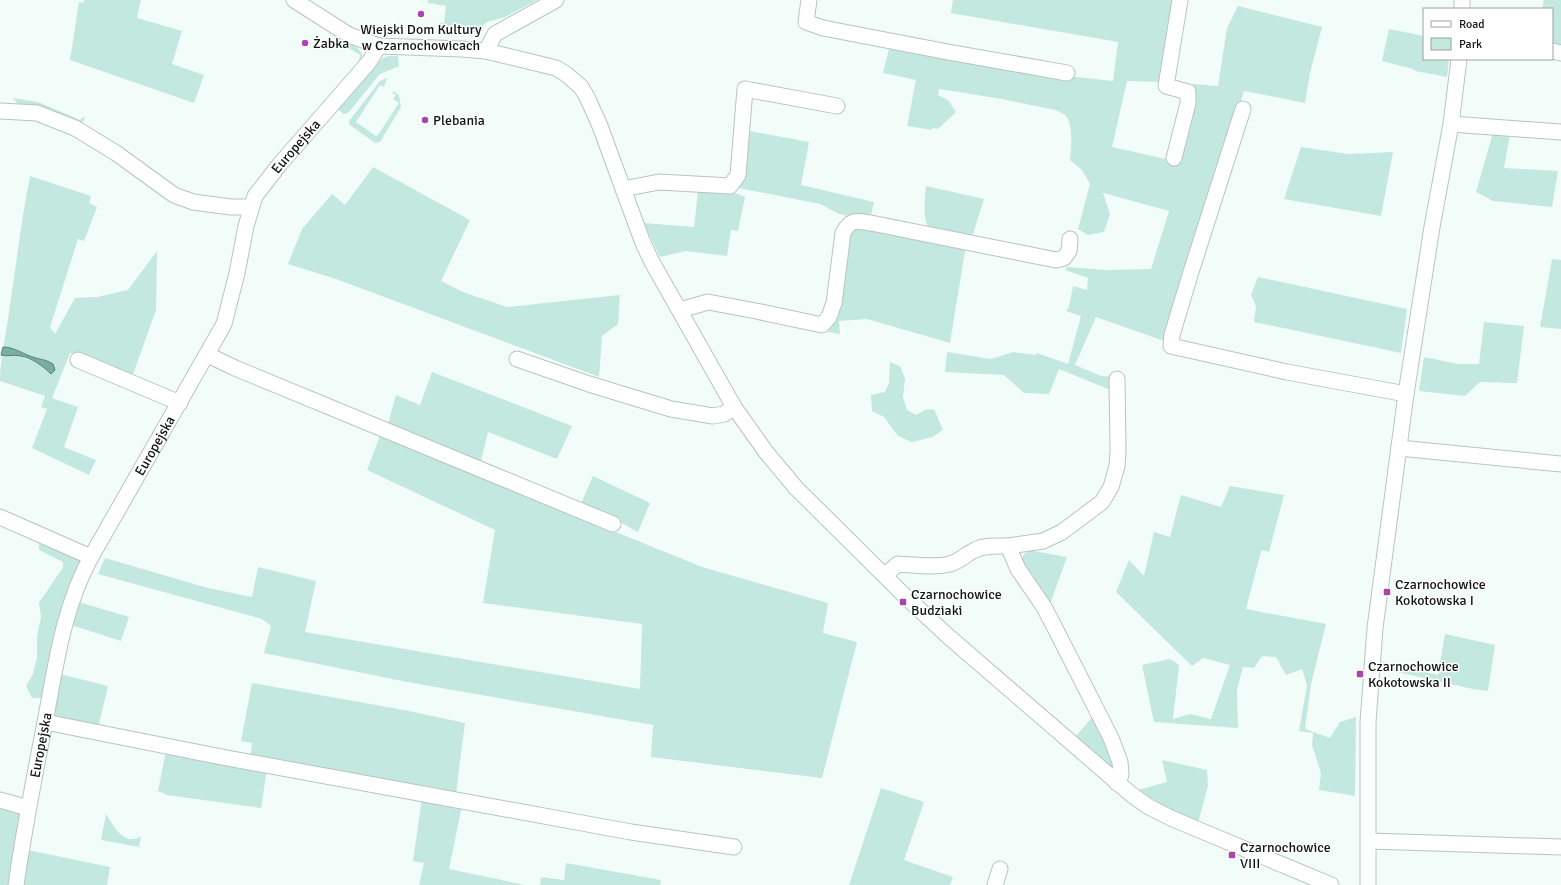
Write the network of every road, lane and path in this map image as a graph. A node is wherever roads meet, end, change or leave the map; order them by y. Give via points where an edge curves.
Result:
1 (294, 0) edge
2 (556, 0) edge
3 (809, 0) edge
4 (1180, 0) edge
5 (379, 46) junction
6 (486, 51) junction
7 (1459, 60) edge
8 (1067, 73) dead end
9 (837, 106) dead end
10 (1242, 109) dead end
11 (0, 111) edge
12 (1450, 124) junction
13 (1561, 132) edge
14 (1174, 158) dead end
15 (623, 189) junction
16 (251, 207) junction
17 (1070, 239) dead end
18 (680, 310) junction
19 (208, 355) junction
20 (517, 359) dead end
21 (78, 360) dead end
22 (1116, 379) dead end
23 (1406, 394) junction
24 (180, 403) junction
25 (734, 407) junction
26 (1399, 448) junction
27 (1561, 464) edge
28 (0, 517) edge
29 (613, 524) dead end
30 (1008, 546) junction
31 (90, 557) junction
32 (885, 575) junction
33 (45, 722) junction
34 (1117, 783) junction
35 (0, 800) edge
36 (28, 808) junction
37 (1369, 841) junction
38 (734, 847) dead end
39 (1561, 847) edge
40 (1000, 869) dead end
41 (16, 885) edge
42 (995, 885) edge
43 (1331, 885) edge
44 (1368, 885) edge

1 - 5 street via 349,35
2 - 6 street via 495,34
3 - 8 street via 806,22 823,28
4 - 14 street via 1166,86 1188,92 1188,103
5 - 6 street
5 - 16 street, Europejska via 369,62 264,182 254,196
6 - 15 street via 556,68 581,87 600,126
7 - 12 street
9 - 15 street via 745,89 738,175 730,186 659,182
10 - 23 street via 1170,346 1287,372
11 - 16 street via 37,113 76,128 174,195 193,202
12 - 13 street
12 - 23 street
15 - 18 street via 646,249
16 - 19 street, Europejska via 229,309
17 - 18 street via 1069,251 1064,258 1056,260 854,221 847,225 843,233 834,303 829,317 822,325 708,302
18 - 25 street
19 - 24 street, Europejska
19 - 29 street
20 - 25 street via 671,410 713,416 724,414
21 - 24 street
22 - 30 street via 1117,466 1111,487 1102,502 1062,532 1043,541
23 - 26 street
24 - 31 street, Europejska
25 - 32 street via 796,488
26 - 27 street
26 - 37 street via 1372,667 1368,727
28 - 31 street
30 - 32 street via 988,546 974,550 951,564 930,567 898,564
30 - 34 street via 1018,569 1044,607 1111,738 1120,762 1121,775
31 - 33 street, Europejska via 69,609
32 - 34 street via 949,637
33 - 36 street, Europejska
33 - 38 street via 623,831
34 - 43 street via 1142,803 1173,819
35 - 36 street
36 - 41 street, Europejska
37 - 39 street
37 - 44 street
40 - 42 street

